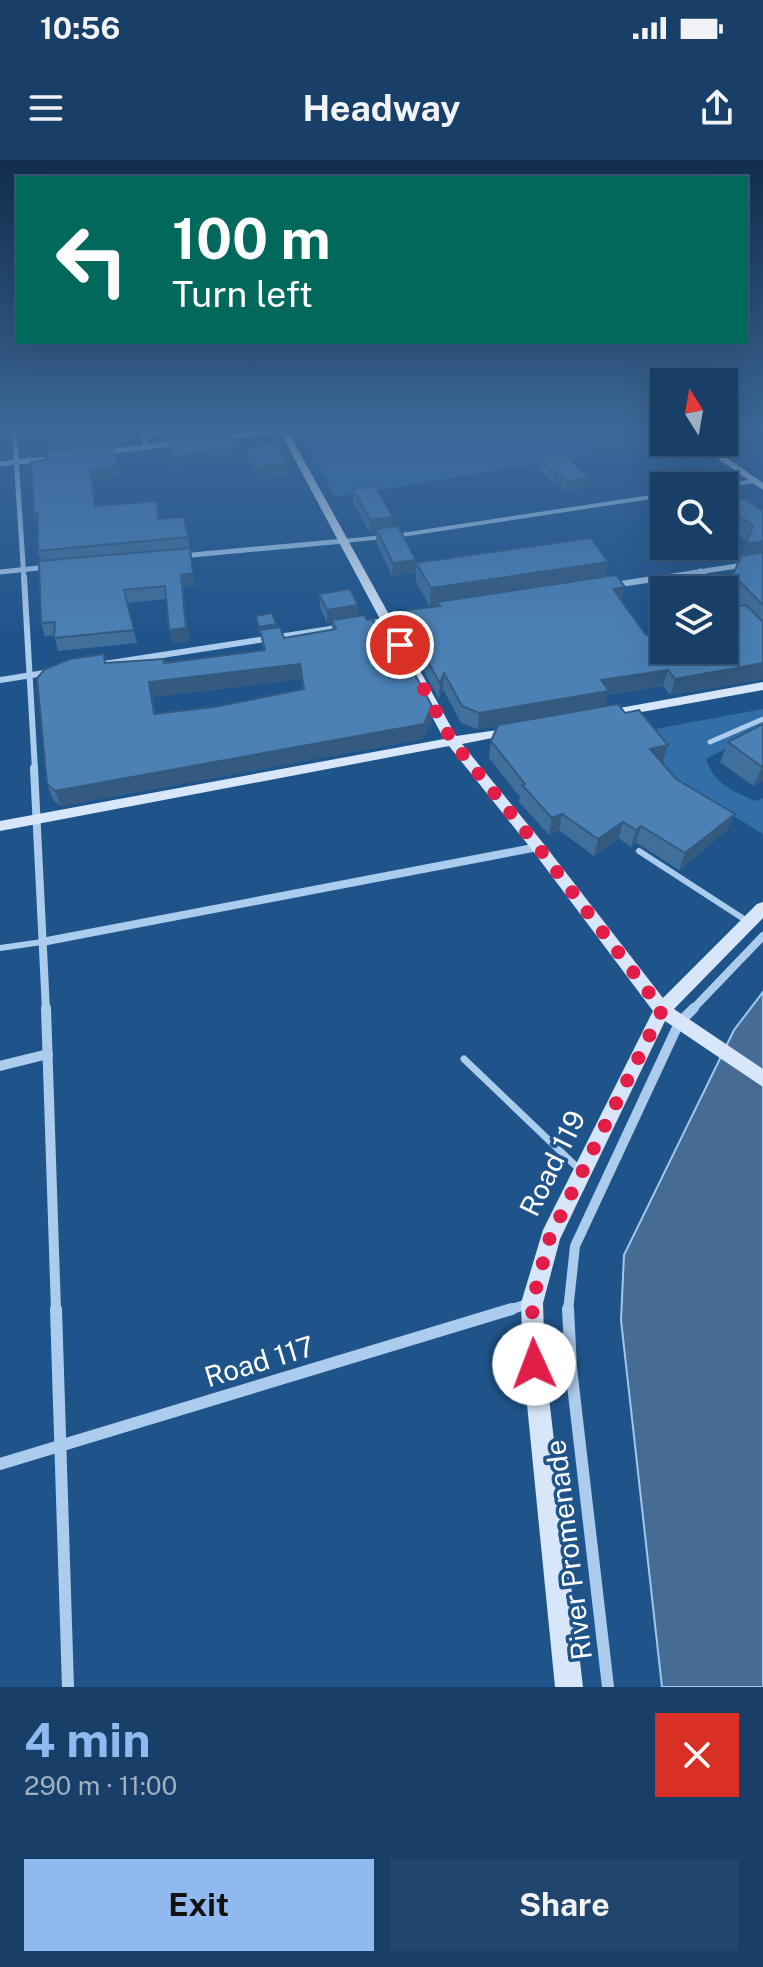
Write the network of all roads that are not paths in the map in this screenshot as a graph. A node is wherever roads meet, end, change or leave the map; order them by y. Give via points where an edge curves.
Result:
1 (19, 497) edge
2 (320, 497) edge
3 (650, 497) edge
4 (344, 541) junction
5 (177, 556) edge
6 (763, 562) edge
7 (55, 567) edge
8 (24, 569) junction
9 (700, 571) junction
10 (0, 572) edge
11 (705, 576) edge
12 (608, 586) edge
13 (738, 610) edge
14 (415, 616) edge
15 (744, 616) edge
16 (387, 620) junction
17 (92, 666) edge
18 (61, 671) edge
19 (30, 675) junction
20 (0, 680) edge
21 (763, 686) edge
22 (592, 717) edge
23 (763, 719) edge
24 (530, 728) edge
25 (452, 741) junction
26 (710, 742) dead end
27 (36, 820) junction
28 (0, 826) edge
29 (538, 847) junction
30 (639, 851) dead end
31 (763, 908) edge
32 (749, 922) junction
33 (763, 936) edge
34 (42, 942) junction
35 (0, 948) edge
36 (676, 1021) junction
37 (48, 1054) junction
38 (464, 1059) dead end
39 (0, 1066) edge
40 (763, 1079) edge
41 (581, 1170) junction
42 (532, 1303) junction
43 (59, 1447) junction
44 (0, 1464) edge
45 (68, 1687) edge
46 (569, 1687) edge
47 (608, 1687) edge

1 - 8 street
2 - 4 street
3 - 4 lane
4 - 5 street
4 - 16 street
6 - 9 street
7 - 8 street
8 - 10 street
8 - 19 street
9 - 11 street
9 - 12 street
13 - 15 street
14 - 16 street
16 - 17 street
16 - 25 street
18 - 19 street
19 - 20 street
19 - 27 street
21 - 22 street
23 - 26 lane
24 - 25 street
25 - 27 street
25 - 29 street
27 - 28 street
27 - 34 street
29 - 34 street
29 - 36 street
30 - 32 lane
31 - 32 street, Road 119
32 - 36 street, Road 119
33 - 36 street, River Promenade
34 - 35 lane
34 - 37 street
36 - 40 street
36 - 41 street, Road 119
36 - 47 street, River Promenade via 575,1246 568,1306
37 - 39 street
37 - 43 street
38 - 41 lane
41 - 42 street, Road 119 via 550,1237
42 - 43 street, Road 117
42 - 46 street, Road 119
43 - 44 street, Road 117
43 - 45 street

